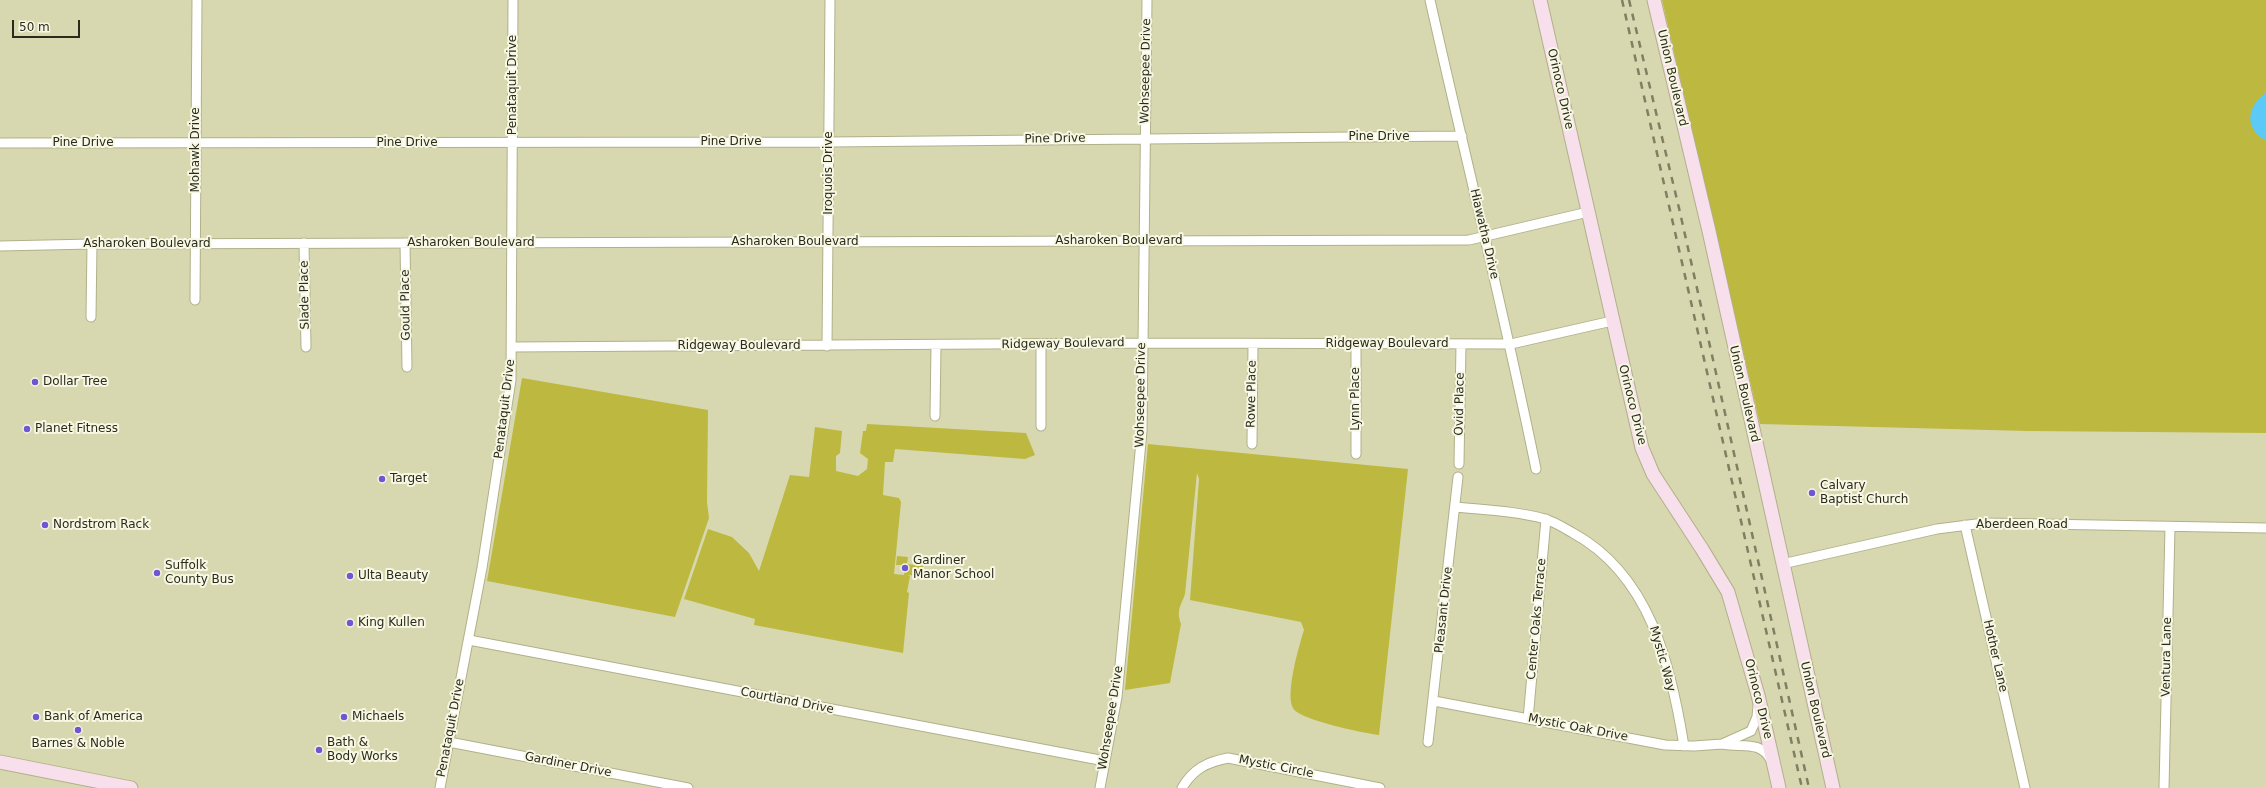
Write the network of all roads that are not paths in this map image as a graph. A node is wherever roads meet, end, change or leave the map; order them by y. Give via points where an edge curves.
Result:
1 (197, 0) edge
2 (513, 0) edge
3 (830, 0) edge
4 (1147, 0) edge
5 (1430, 0) edge
6 (1540, 0) edge
7 (1654, 0) edge
8 (1462, 136) junction
9 (1145, 138) junction
10 (196, 142) junction
11 (829, 142) junction
12 (0, 143) edge
13 (513, 143) junction
14 (1588, 212) junction
15 (1484, 237) junction
16 (1144, 241) junction
17 (828, 242) junction
18 (304, 243) junction
19 (405, 243) junction
20 (512, 243) junction
21 (92, 244) junction
22 (196, 245) junction
23 (0, 246) edge
24 (196, 300) dead end
25 (91, 317) dead end
26 (1612, 321) junction
27 (1143, 343) junction
28 (1252, 344) junction
29 (1356, 344) junction
30 (1462, 344) junction
31 (1511, 344) junction
32 (936, 345) junction
33 (1041, 345) junction
34 (827, 346) junction
35 (306, 347) dead end
36 (512, 347) junction
37 (407, 367) dead end
38 (935, 416) dead end
39 (1041, 426) dead end
40 (1252, 444) dead end
41 (1356, 454) dead end
42 (1459, 464) dead end
43 (1536, 469) dead end
44 (1458, 477) dead end
45 (1455, 507) junction
46 (1546, 519) junction
47 (1965, 525) junction
48 (2170, 527) junction
49 (2266, 528) edge
50 (1782, 564) junction
51 (469, 640) junction
52 (1758, 695) junction
53 (1434, 701) junction
54 (1528, 718) junction
55 (449, 742) junction
56 (1428, 742) dead end
57 (1722, 744) junction
58 (1684, 746) junction
59 (0, 762) edge
60 (1105, 762) junction
61 (1774, 765) junction
62 (131, 788) edge
63 (440, 788) edge
64 (688, 788) edge
65 (1100, 788) edge
66 (1182, 788) edge
67 (1380, 788) edge
68 (1779, 788) edge
69 (1833, 788) edge
70 (2025, 788) edge
71 (2164, 788) edge

1 - 10 street, Mohawk Drive
2 - 13 street, Penataquit Drive
3 - 11 street, Iroquois Drive
4 - 9 street, Wohseepee Drive
5 - 8 street, Hiawatha Drive
6 - 14 street, Orinoco Drive
7 - 50 street, Union Boulevard
8 - 9 street, Pine Drive
8 - 15 street, Hiawatha Drive
9 - 11 street, Pine Drive
9 - 16 street, Wohseepee Drive
10 - 12 street, Pine Drive
10 - 13 street, Pine Drive
10 - 22 street, Mohawk Drive
11 - 13 street, Pine Drive
11 - 17 street, Iroquois Drive
13 - 20 street, Penataquit Drive
14 - 15 street, Asharoken Boulevard
14 - 26 street, Orinoco Drive
15 - 16 street, Asharoken Boulevard via 1469,240
15 - 31 street, Hiawatha Drive
16 - 17 street, Asharoken Boulevard
16 - 27 street, Wohseepee Drive
17 - 20 street, Asharoken Boulevard
17 - 34 street, Iroquois Drive
18 - 19 street, Asharoken Boulevard
18 - 22 street, Asharoken Boulevard
18 - 35 street, Slade Place
19 - 20 street, Asharoken Boulevard
19 - 37 street, Gould Place
20 - 36 street, Penataquit Drive
21 - 22 street, Asharoken Boulevard
21 - 23 street, Asharoken Boulevard
21 - 25 street
22 - 24 street, Mohawk Drive
26 - 31 street, Ridgeway Boulevard
26 - 52 street, Orinoco Drive via 1642,448 1653,474 1728,592
27 - 28 street, Ridgeway Boulevard
27 - 33 street, Ridgeway Boulevard
27 - 60 street, Wohseepee Drive via 1142,431 1117,697
28 - 29 street, Ridgeway Boulevard
28 - 40 street, Rowe Place
29 - 30 street, Ridgeway Boulevard
29 - 41 street, Lynn Place
30 - 31 street, Ridgeway Boulevard
30 - 42 street, Ovid Place
31 - 43 street, Hiawatha Drive
32 - 33 street, Ridgeway Boulevard
32 - 34 street, Ridgeway Boulevard
32 - 38 street
33 - 39 street
34 - 36 street, Ridgeway Boulevard
36 - 51 street, Penataquit Drive via 511,380
44 - 45 street, Pleasant Drive
45 - 46 street, Mystic Way via 1510,512
45 - 53 street, Pleasant Drive
46 - 54 street, Center Oaks Terrace
46 - 58 street, Mystic Way via 1589,542 1615,564 1636,591 1654,626
47 - 48 street, Aberdeen Road via 1984,523
47 - 50 street, Aberdeen Road
47 - 70 street, Hother Lane
48 - 49 street, Aberdeen Road
48 - 71 street, Ventura Lane
50 - 69 street, Union Boulevard
51 - 55 street, Penataquit Drive
51 - 60 street, Courtland Drive
52 - 57 street, Mystic Oak Drive via 1754,728 1751,732
52 - 61 street, Orinoco Drive
53 - 54 street, Mystic Oak Drive
53 - 56 street, Pleasant Drive
54 - 58 street, Mystic Oak Drive via 1665,745
55 - 63 street, Penataquit Drive
55 - 64 street, Gardiner Drive
57 - 58 street, Mystic Oak Drive
57 - 61 street, Mystic Oak Drive via 1738,747 1755,745 1766,752
59 - 62 street
60 - 65 street, Wohseepee Drive
61 - 68 street, Orinoco Drive
66 - 67 street, Mystic Circle via 1197,768 1211,761 1228,758

